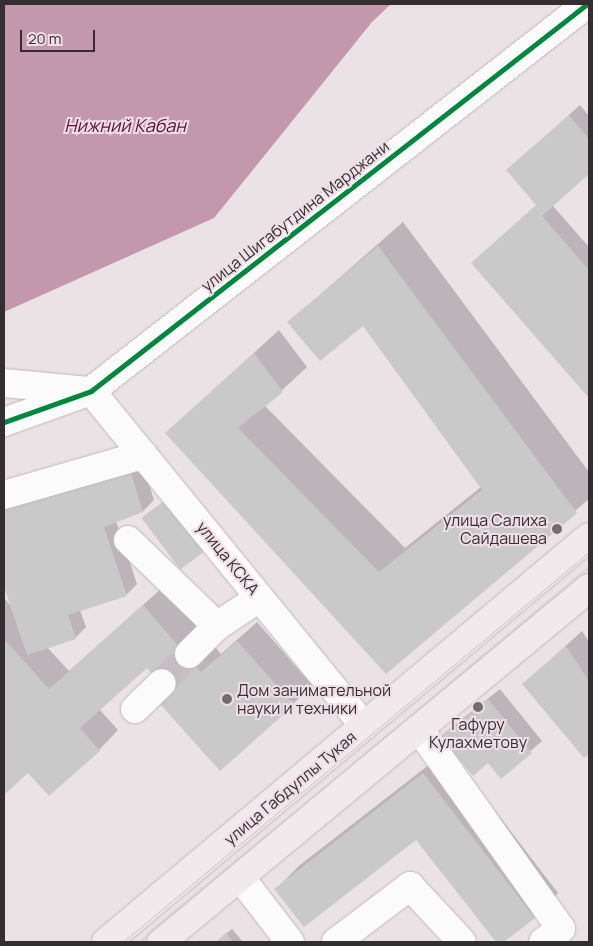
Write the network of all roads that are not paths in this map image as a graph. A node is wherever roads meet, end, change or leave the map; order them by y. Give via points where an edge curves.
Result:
1 (587, 4) edge
2 (4, 383) edge
3 (91, 391) junction
4 (4, 422) edge
5 (143, 455) junction
6 (4, 495) edge
7 (589, 537) edge
8 (128, 540) dead end
9 (589, 588) edge
10 (260, 598) junction
11 (218, 626) junction
12 (189, 654) tunnel mouth
13 (162, 683) tunnel mouth
14 (136, 709) dead end
15 (364, 726) junction
16 (419, 729) junction
17 (240, 877) junction
18 (106, 942) edge
19 (161, 942) edge
20 (290, 942) edge
21 (336, 942) edge
22 (462, 942) edge
23 (544, 942) edge

1 - 3 street, улица Шигабутдина Марджани
2 - 3 street
3 - 4 street, улица Шигабутдина Марджани
3 - 5 street, улица КСКА
5 - 6 street
5 - 10 street, улица КСКА
7 - 15 main road, улица Габдуллы Тукая
8 - 11 street
9 - 16 main road
10 - 11 street
10 - 15 street, улица КСКА
11 - 12 street
13 - 14 street
15 - 18 main road, улица Габдуллы Тукая
16 - 17 main road
16 - 23 street via 561,929
17 - 19 main road
17 - 20 street
21 - 22 street via 410,886

